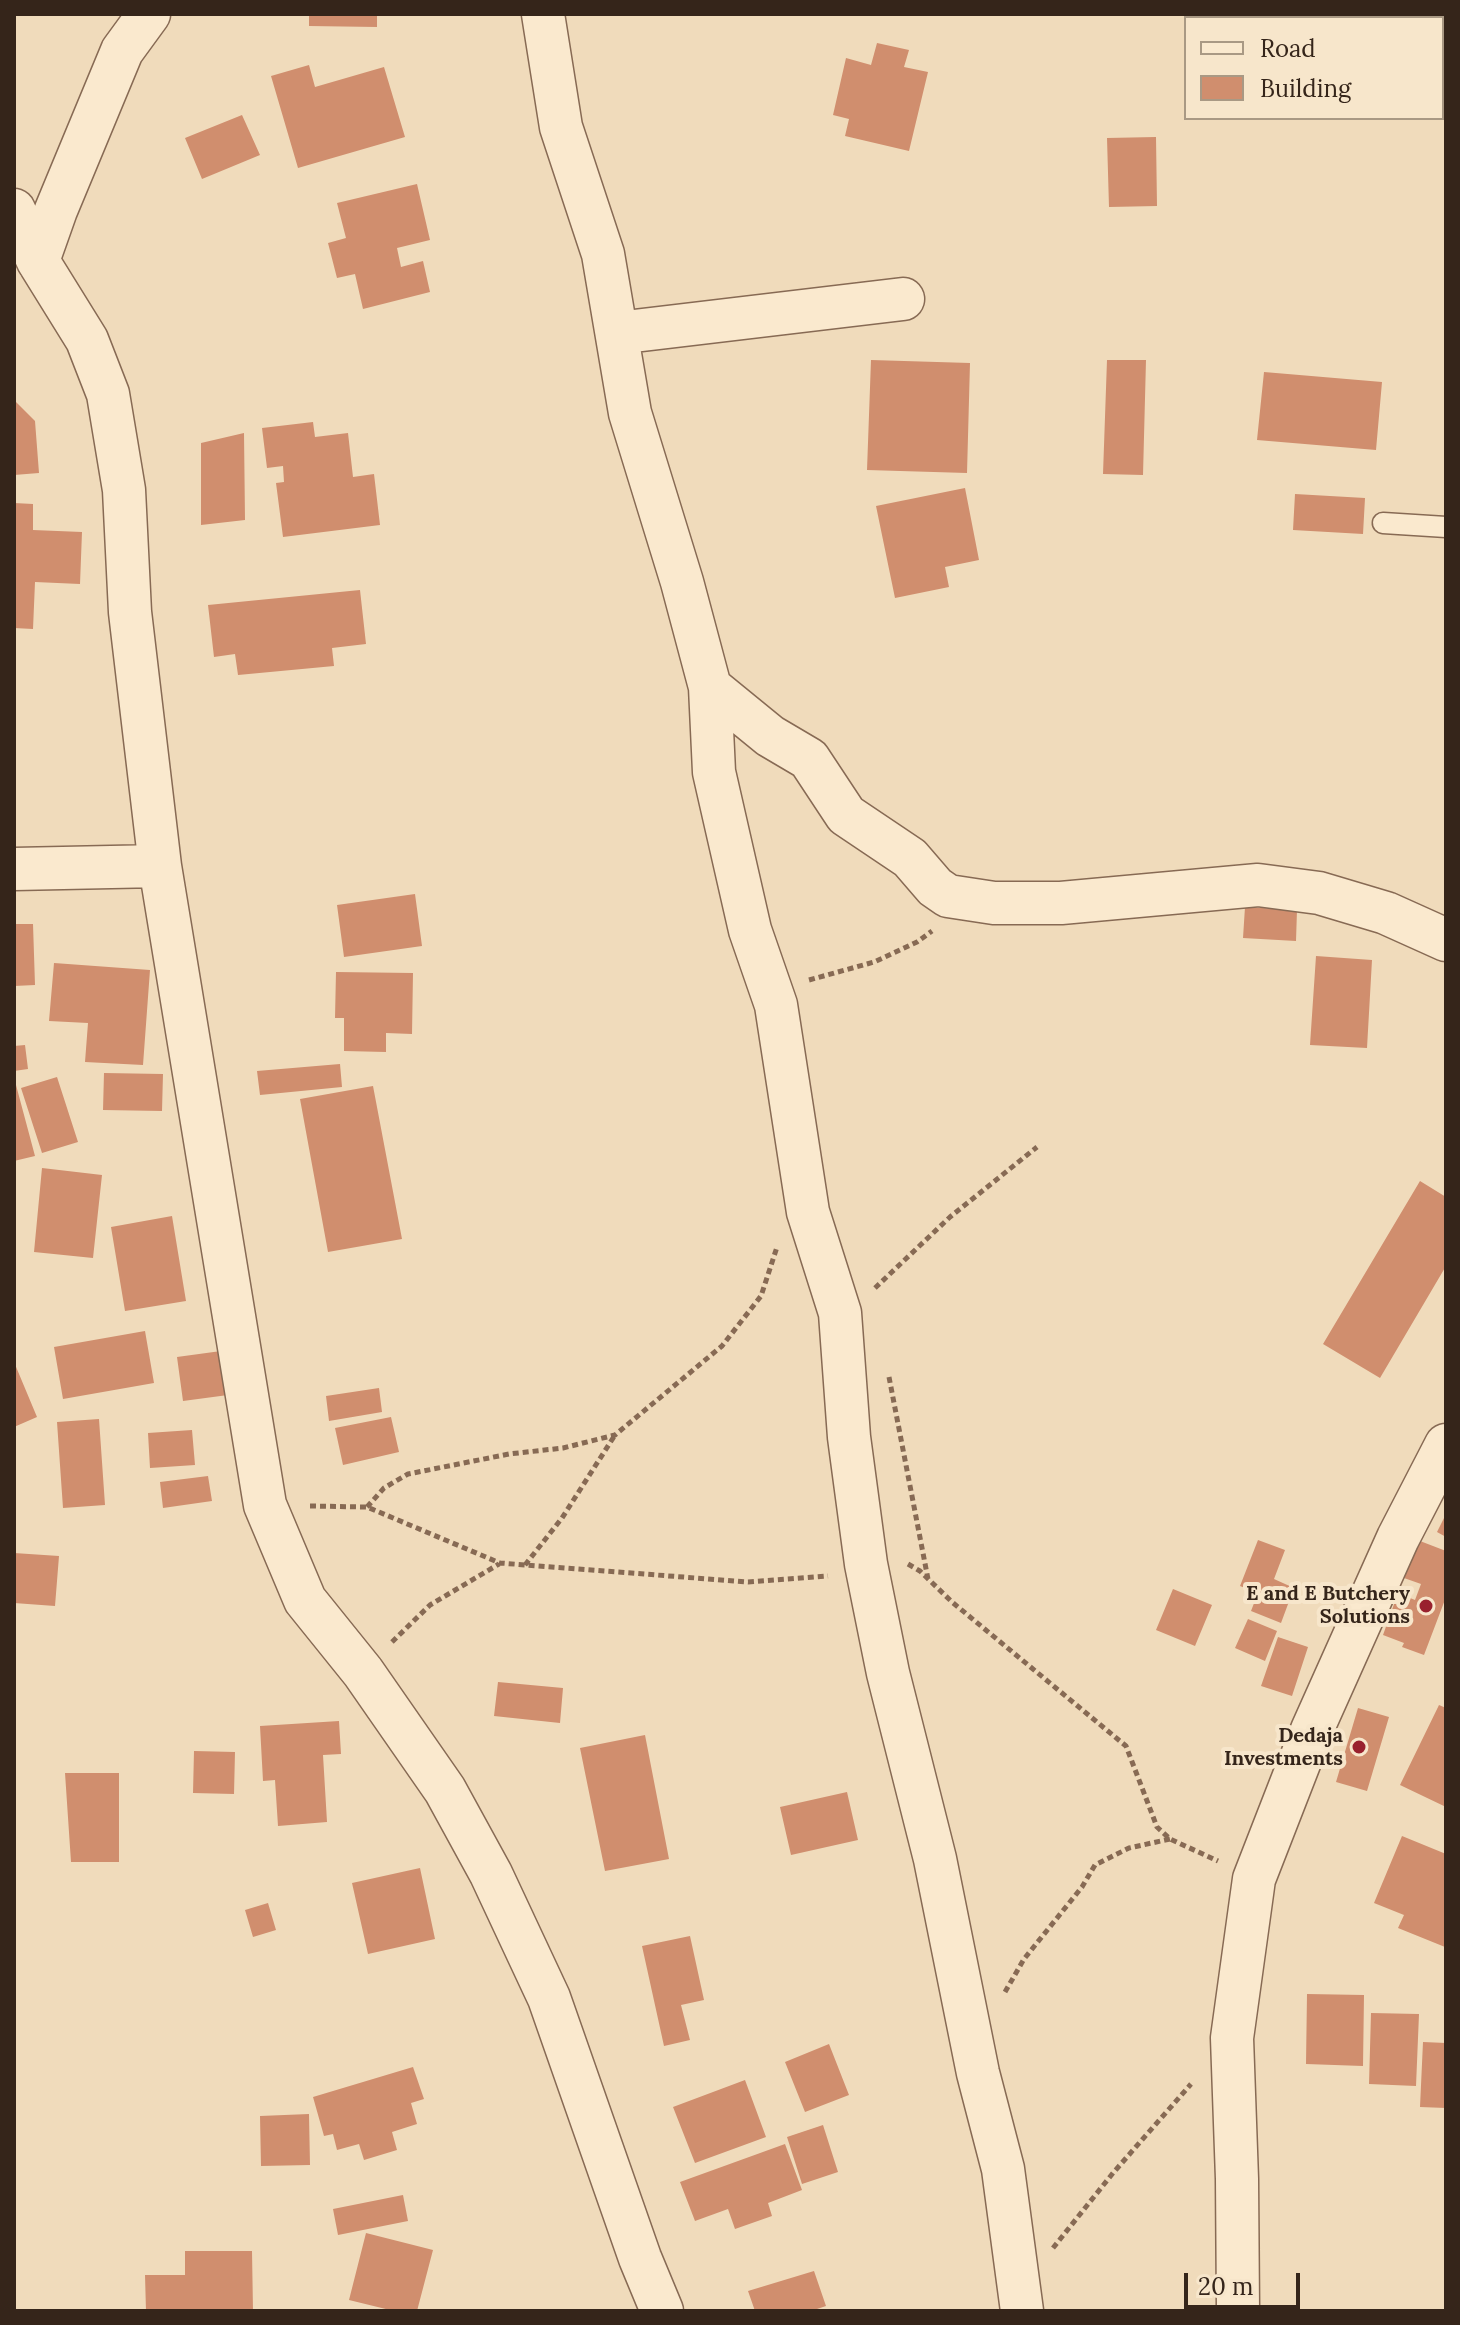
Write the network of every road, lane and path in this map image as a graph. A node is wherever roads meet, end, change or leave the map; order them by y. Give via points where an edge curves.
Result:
1 (149, 14) edge
2 (543, 14) edge
3 (14, 210) edge
4 (38, 261) junction
5 (903, 299) dead end
6 (617, 333) junction
7 (1383, 523) dead end
8 (1446, 527) edge
9 (710, 687) junction
10 (160, 866) junction
11 (14, 869) edge
12 (975, 901) junction
13 (1446, 940) edge
14 (776, 1005) junction
15 (1037, 1147) dead end
16 (808, 1212) junction
17 (840, 1313) junction
18 (888, 1374) dead end
19 (615, 1435) junction
20 (1446, 1445) edge
21 (265, 1505) junction
22 (367, 1507) junction
23 (500, 1563) junction
24 (866, 1564) junction
25 (525, 1566) junction
26 (928, 1580) junction
27 (363, 1672) junction
28 (1170, 1839) junction
29 (1254, 1879) junction
30 (1003, 1998) dead end
31 (1232, 2038) junction
32 (1021, 2300) edge
33 (662, 2311) edge
34 (1238, 2311) edge

1 - 4 street via 122,51
2 - 6 street via 561,127 603,254
3 - 4 street
4 - 10 street via 87,340 108,394 124,490 130,612
5 - 6 street
6 - 9 street via 630,413
7 - 8 lane
9 - 12 street via 770,736 809,759 846,815 910,858 935,887 948,896
9 - 14 street via 714,772 750,930
10 - 11 street
10 - 21 street
12 - 13 street via 1061,903 1258,885 1319,893 1386,913
12 - 14 path via 917,942 874,962 811,979
14 - 16 street
15 - 17 path via 950,1217 850,1315
16 - 17 street
16 - 19 path via 778,1245 761,1296 722,1346
17 - 24 street
18 - 26 path
19 - 22 path via 408,1474 384,1488
19 - 25 path
20 - 29 street via 1312,1730
21 - 22 path
21 - 27 street via 305,1600
22 - 23 path
23 - 25 path
23 - 27 path via 430,1605
24 - 25 path via 821,1578 748,1582
24 - 26 path via 898,1561
24 - 32 street via 1003,2169
26 - 28 path via 1126,1746 1157,1827
27 - 33 street via 445,1790 491,1874 549,1998
28 - 29 path
28 - 30 path via 1129,1848 1095,1865 1024,1959
29 - 31 street
31 - 32 path via 1113,2173
31 - 34 street

